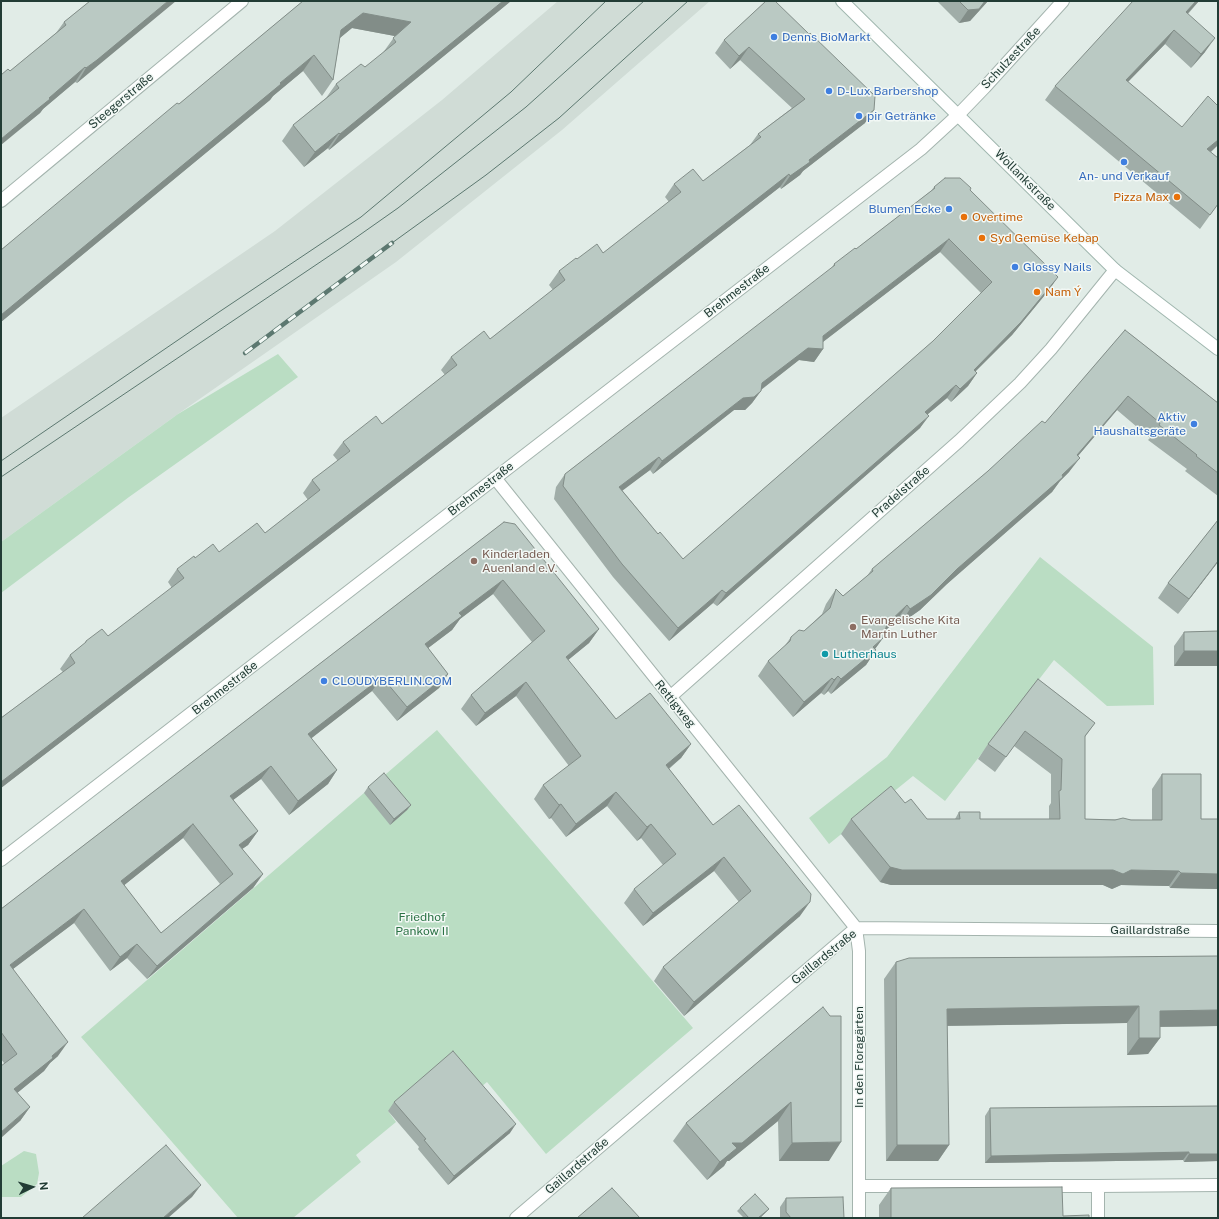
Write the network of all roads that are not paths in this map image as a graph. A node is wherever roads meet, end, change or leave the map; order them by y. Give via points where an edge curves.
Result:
1 (242, 1) edge
2 (842, 1) edge
3 (1063, 1) edge
4 (958, 115) junction
5 (1, 201) edge
6 (1115, 270) junction
7 (1218, 348) edge
8 (496, 478) junction
9 (670, 697) junction
10 (1, 860) edge
11 (856, 928) junction
12 (1218, 931) edge
13 (1218, 1185) edge
14 (859, 1186) junction
15 (1098, 1186) junction
16 (516, 1218) edge
17 (859, 1218) edge
18 (1098, 1218) edge

1 - 5 street, Steegerstraße
2 - 4 street, Wollankstraße
3 - 4 street, Schulzestraße
4 - 6 street, Wollankstraße
4 - 8 street, Brehmestraße via 916,153
6 - 7 street, Wollankstraße
6 - 9 street, Pradelstraße via 1020,383 959,441
8 - 9 street, Rettigweg
8 - 10 street, Brehmestraße
9 - 11 street, Rettigweg
11 - 12 street, Gaillardstraße
11 - 14 street, In den Floragärten
11 - 16 street, Gaillardstraße
13 - 15 street
14 - 15 street
14 - 17 street, In den Floragärten
15 - 18 street

